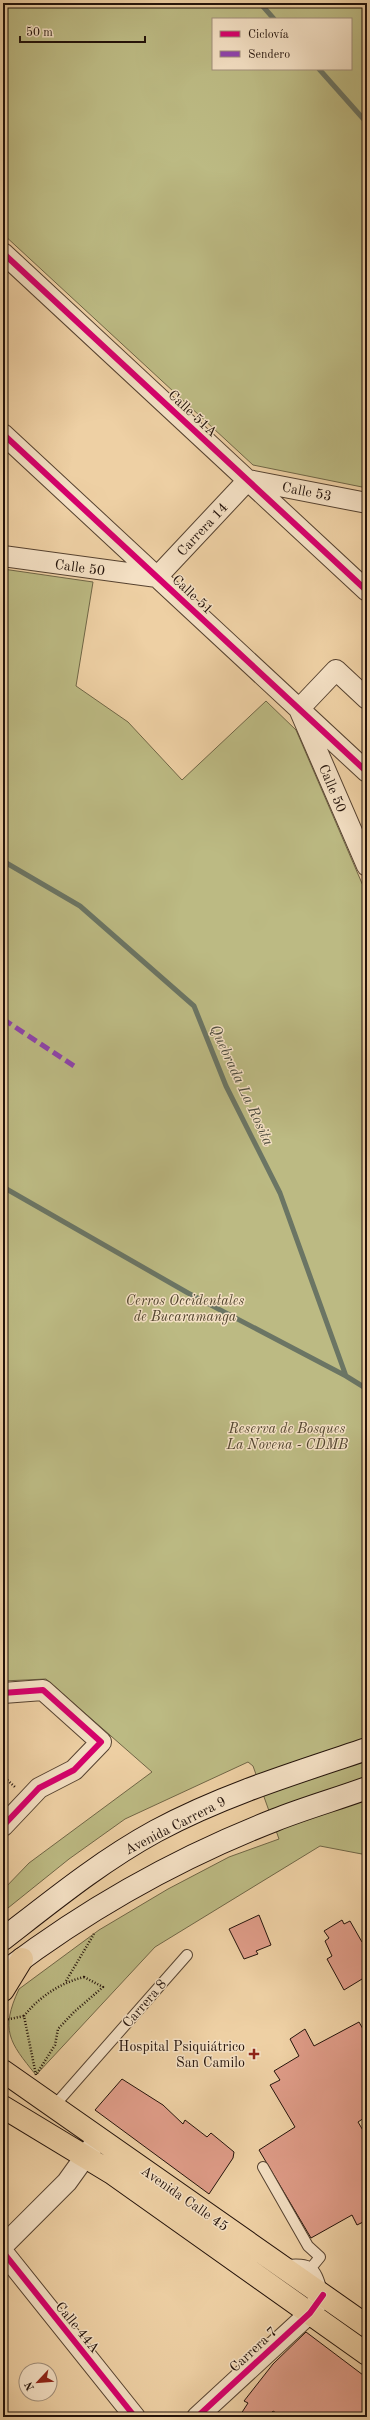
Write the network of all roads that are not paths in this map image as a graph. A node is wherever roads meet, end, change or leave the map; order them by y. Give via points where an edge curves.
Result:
1 (3, 253) edge
2 (3, 434) edge
3 (248, 480) junction
4 (367, 503) edge
5 (3, 556) edge
6 (157, 577) junction
7 (367, 591) edge
8 (367, 699) edge
9 (299, 709) junction
10 (367, 772) edge
11 (367, 866) edge
12 (3, 1693) edge
13 (367, 1749) edge
14 (367, 1788) edge
15 (3, 1826) edge
16 (3, 1939) edge
17 (187, 1955) dead end
18 (22, 1959) junction
19 (3, 1973) edge
20 (3, 1990) edge
21 (3, 2058) edge
22 (10, 2076) edge
23 (54, 2106) junction
24 (3, 2107) edge
25 (99, 2138) junction
26 (86, 2156) junction
27 (263, 2167) dead end
28 (3, 2246) edge
29 (3, 2252) edge
30 (280, 2265) junction
31 (311, 2268) junction
32 (323, 2295) junction
33 (310, 2313) junction
34 (367, 2326) edge
35 (367, 2354) edge
36 (135, 2417) edge
37 (197, 2417) edge

1 - 3 street, Calle 51A
2 - 6 street, Calle 51
3 - 4 street, Calle 53
3 - 6 street, Carrera 14
3 - 7 street, Calle 51A
5 - 6 street, Calle 50
6 - 9 street, Calle 51
8 - 9 street via 336,670
9 - 10 street, Calle 51
9 - 11 street, Calle 50
12 - 15 street via 43,1690 101,1742 74,1770 39,1788
13 - 16 main road, Avenida Carrera 9 via 264,1784 192,1813 121,1852
14 - 18 main road via 276,1819 217,1845 98,1908
17 - 23 lane, Carrera 8
18 - 19 main road
18 - 20 main road
21 - 22 main road
22 - 23 main road, Avenida Calle 45
23 - 25 main road, Avenida Calle 45
24 - 26 main road, Avenida Calle 45
25 - 26 street
25 - 30 main road, Avenida Calle 45
26 - 28 street via 67,2182
26 - 33 main road, Avenida Calle 45
27 - 31 lane via 308,2246 320,2257
29 - 36 street, Calle 44A
30 - 31 lane via 305,2264
30 - 32 main road, Avenida Calle 45
31 - 32 lane via 316,2272
32 - 33 street, Carrera 7
32 - 34 main road, Avenida Calle 45
33 - 35 main road, Avenida Calle 45
33 - 37 street, Carrera 7

